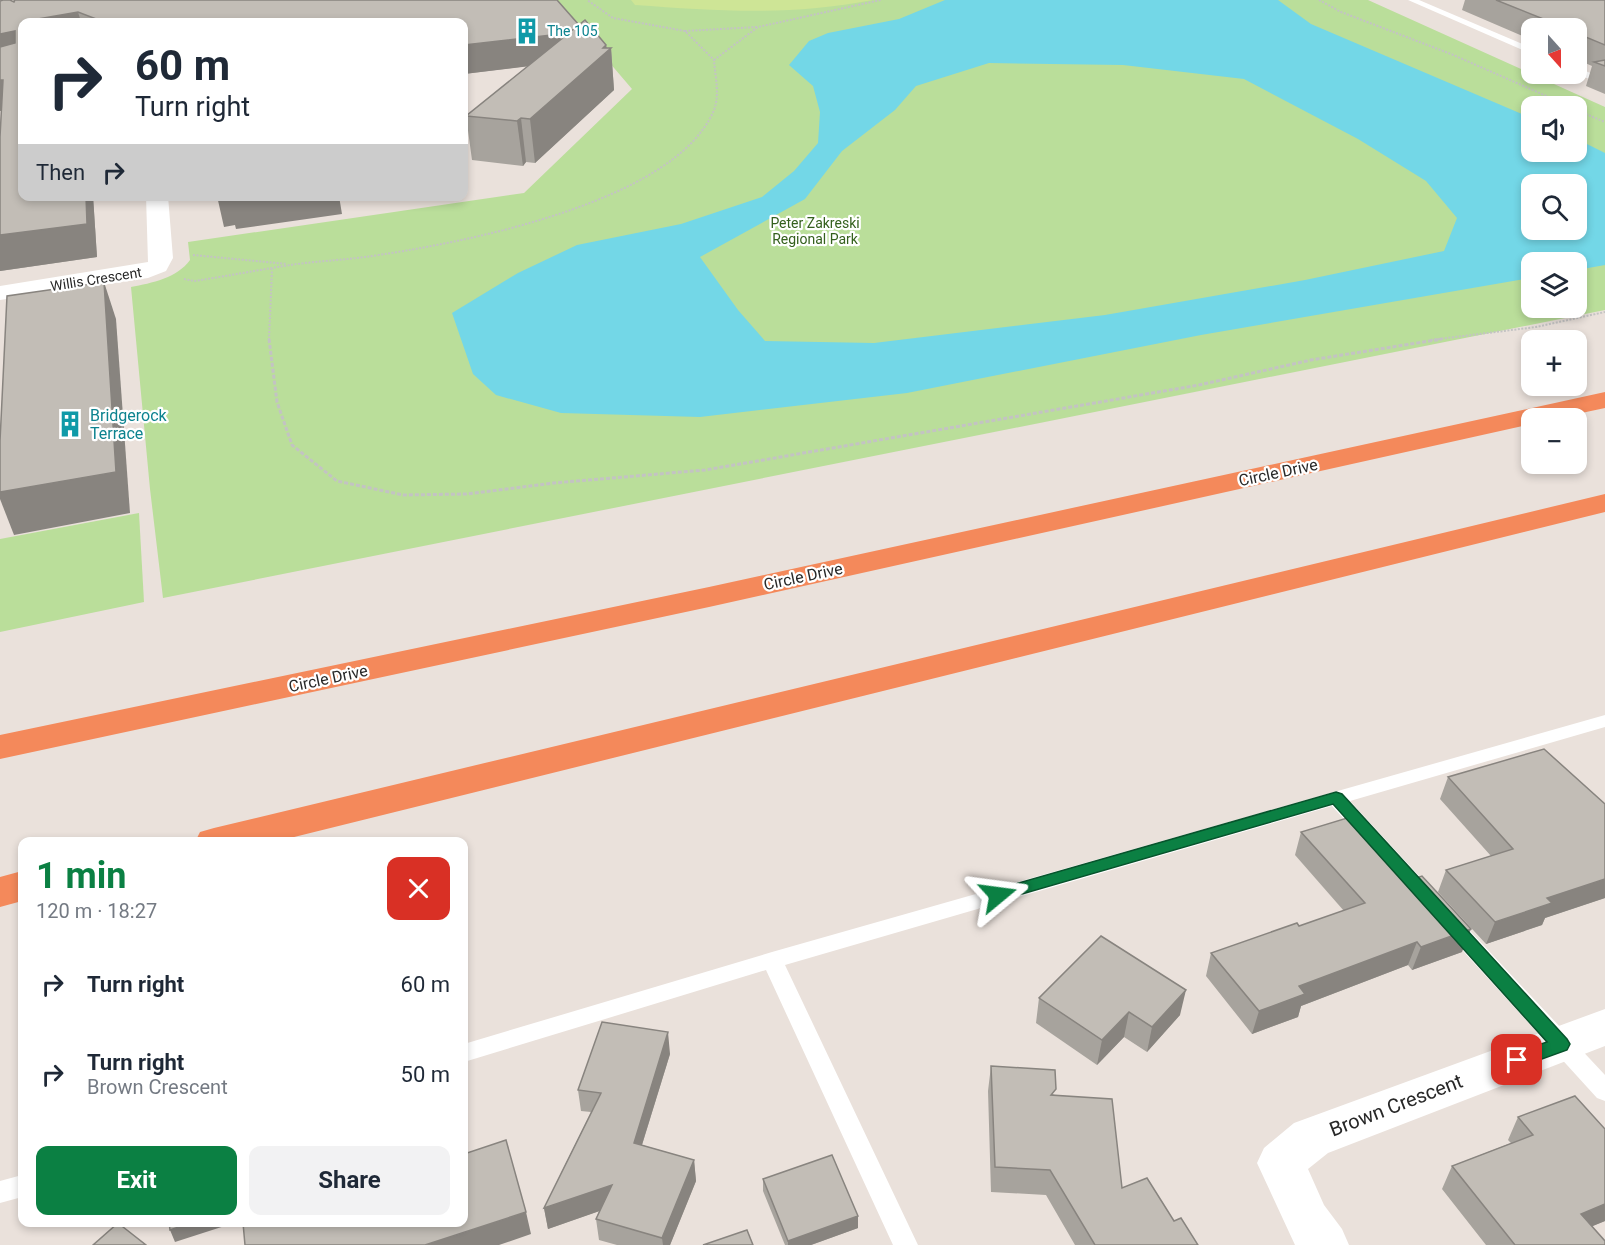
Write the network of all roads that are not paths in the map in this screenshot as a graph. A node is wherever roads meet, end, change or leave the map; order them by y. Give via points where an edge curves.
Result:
1 (1437, 0) edge
2 (1415, 1) edge
3 (1521, 46) edge
4 (1587, 75) edge
5 (1592, 77) edge
6 (157, 201) edge
7 (0, 293) edge
8 (1605, 400) edge
9 (1605, 503) edge
10 (1605, 721) edge
11 (0, 747) edge
12 (1336, 798) junction
13 (234, 837) edge
14 (18, 887) edge
15 (0, 892) edge
16 (772, 960) junction
17 (1605, 1027) edge
18 (1561, 1044) junction
19 (468, 1052) edge
20 (1605, 1091) edge
21 (18, 1187) edge
22 (0, 1192) edge
23 (906, 1245) edge
24 (1324, 1245) edge

1 - 2 lane
2 - 3 lane
4 - 5 lane
6 - 7 street, Willis Crescent via 161,258 158,266 148,271
8 - 11 highway, Circle Drive
9 - 13 highway
10 - 12 lane
12 - 16 lane
12 - 18 lane
14 - 15 highway
16 - 19 lane
16 - 23 lane
17 - 18 street, Brown Crescent
18 - 20 lane
18 - 24 street, Brown Crescent via 1311,1138 1281,1163 1307,1221
21 - 22 lane

